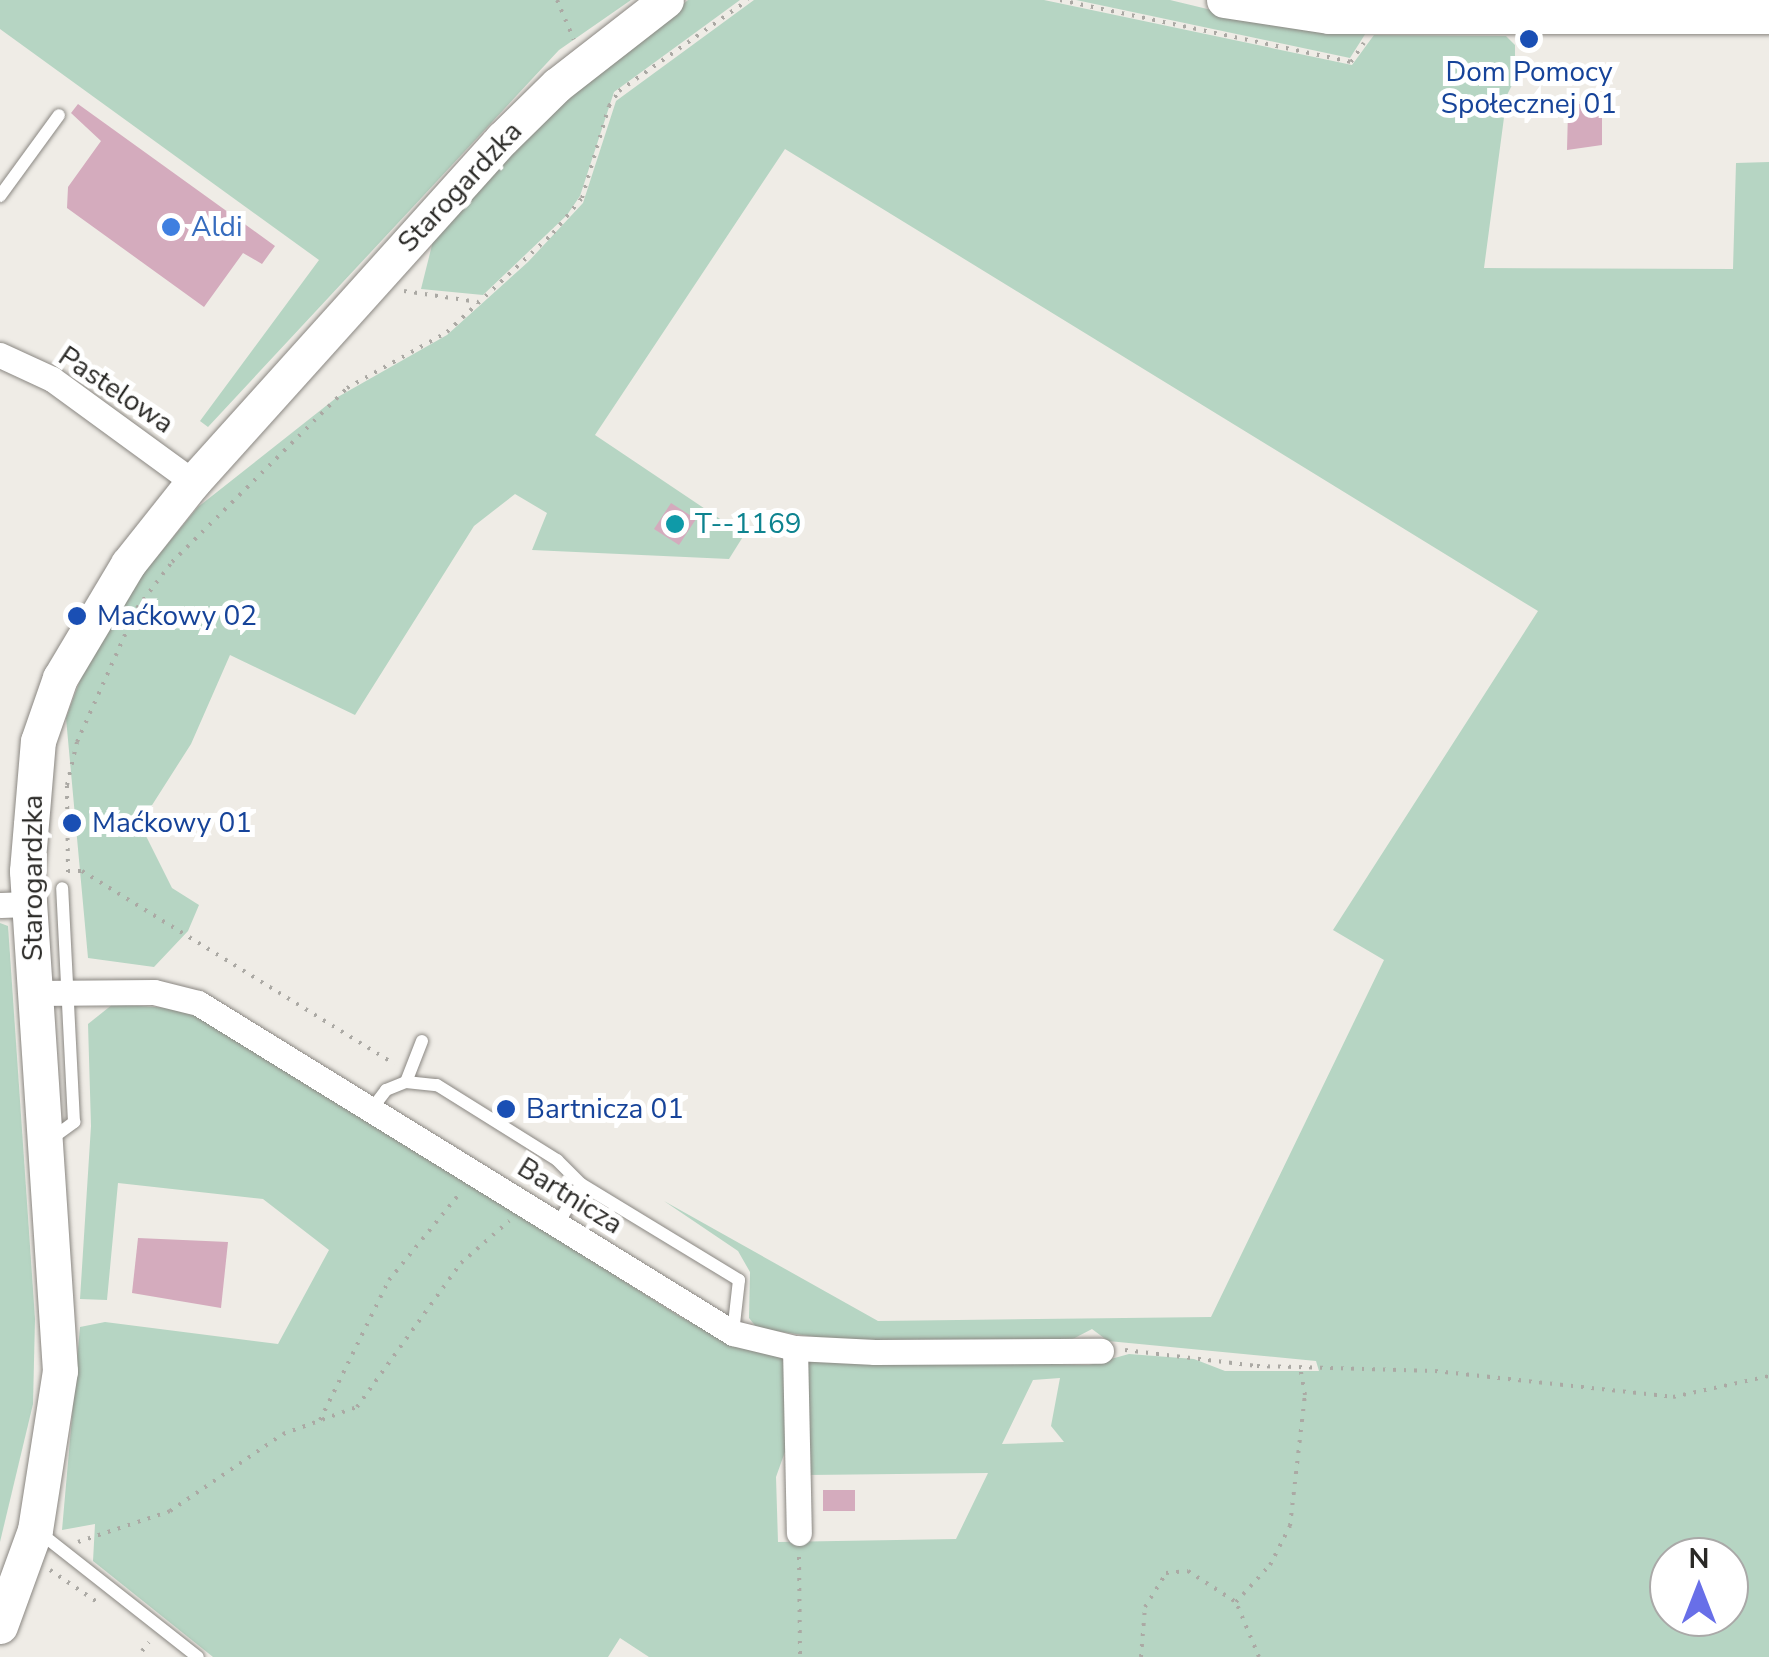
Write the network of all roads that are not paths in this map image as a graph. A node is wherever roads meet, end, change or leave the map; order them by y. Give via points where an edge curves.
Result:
1 (666, 0) edge
2 (1224, 0) edge
3 (1372, 8) edge
4 (1769, 16) edge
5 (59, 115) dead end
6 (0, 196) edge
7 (0, 355) edge
8 (193, 482) junction
9 (62, 888) dead end
10 (14, 905) edge
11 (52, 992) junction
12 (422, 1041) dead end
13 (406, 1077) junction
14 (374, 1106) junction
15 (582, 1184) junction
16 (558, 1224) junction
17 (732, 1333) junction
18 (794, 1348) junction
19 (1101, 1351) dead end
20 (799, 1534) road end
21 (48, 1539) junction
22 (0, 1626) edge
23 (198, 1657) edge

1 - 8 main road, Starogardzka via 584,62 502,139
2 - 3 main road
3 - 4 main road
5 - 6 lane
7 - 8 street, Pastelowa via 64,387
8 - 10 main road, Starogardzka via 128,564 60,678 38,741
9 - 11 lane
10 - 11 main road, Starogardzka
11 - 14 street, Bartnicza via 154,992 198,1003
11 - 21 main road, Starogardzka via 49,1141 60,1371
12 - 13 lane
13 - 14 lane
13 - 15 lane via 436,1085 557,1160
14 - 16 street, Bartnicza
15 - 16 lane
15 - 17 lane via 739,1280
16 - 17 street, Bartnicza
17 - 18 street, Bartnicza
18 - 19 street, Bartnicza
18 - 20 street
21 - 22 main road, Starogardzka
21 - 23 lane

